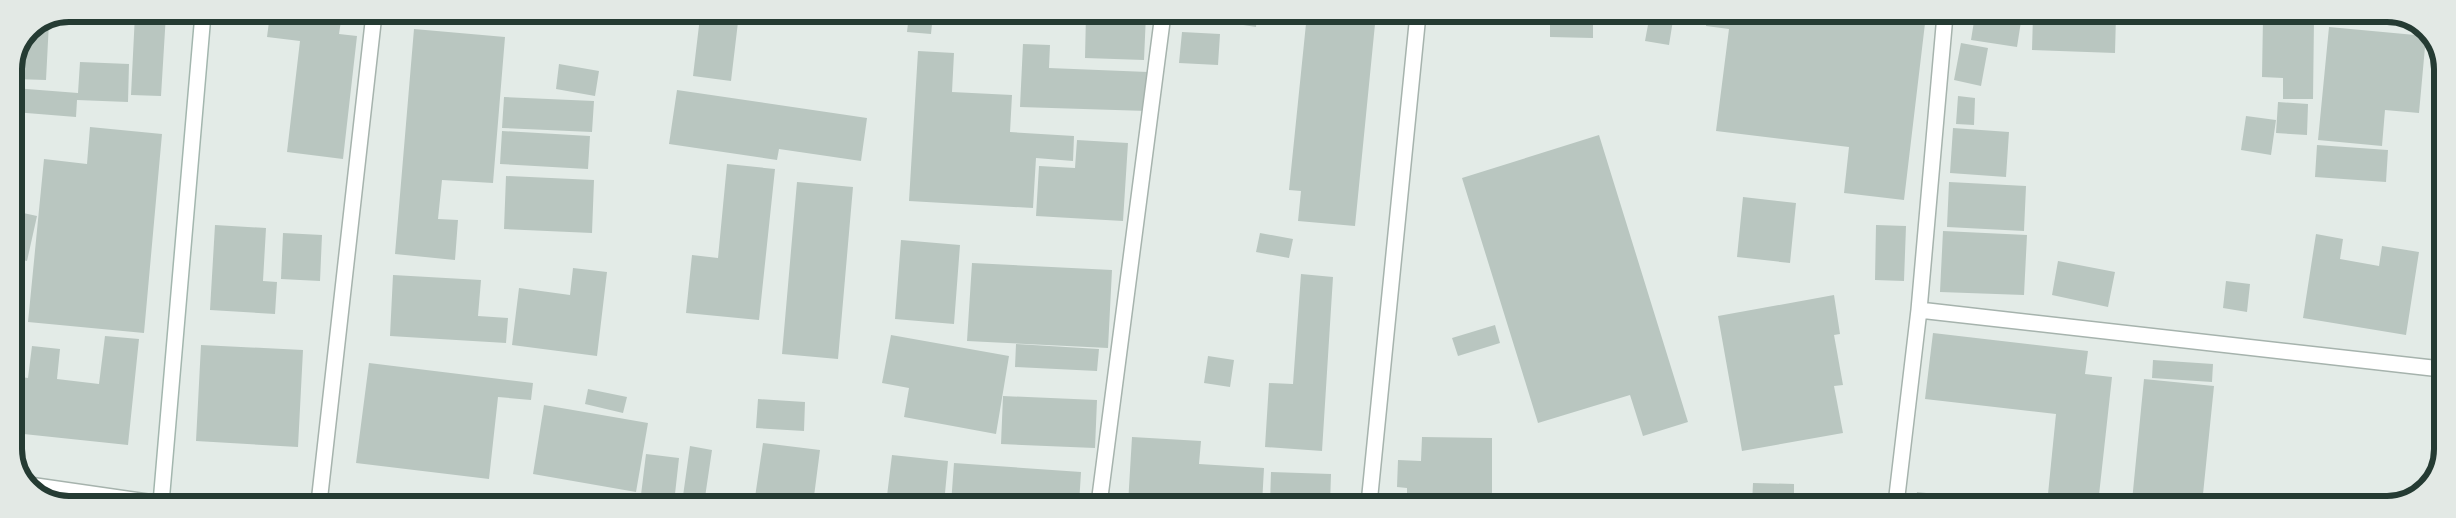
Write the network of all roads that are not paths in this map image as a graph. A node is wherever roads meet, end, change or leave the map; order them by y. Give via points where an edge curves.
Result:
1 (202, 22) edge
2 (373, 22) edge
3 (1162, 22) edge
4 (1417, 22) edge
5 (1944, 22) edge
6 (1919, 310) junction
7 (2434, 368) edge
8 (43, 487) edge
9 (105, 496) edge
10 (162, 496) edge
11 (320, 496) edge
12 (1100, 496) edge
13 (1370, 496) edge
14 (1897, 496) edge

1 - 10 street
2 - 11 street
3 - 12 street
4 - 13 street
5 - 6 street
6 - 7 street
6 - 14 street
8 - 9 street

